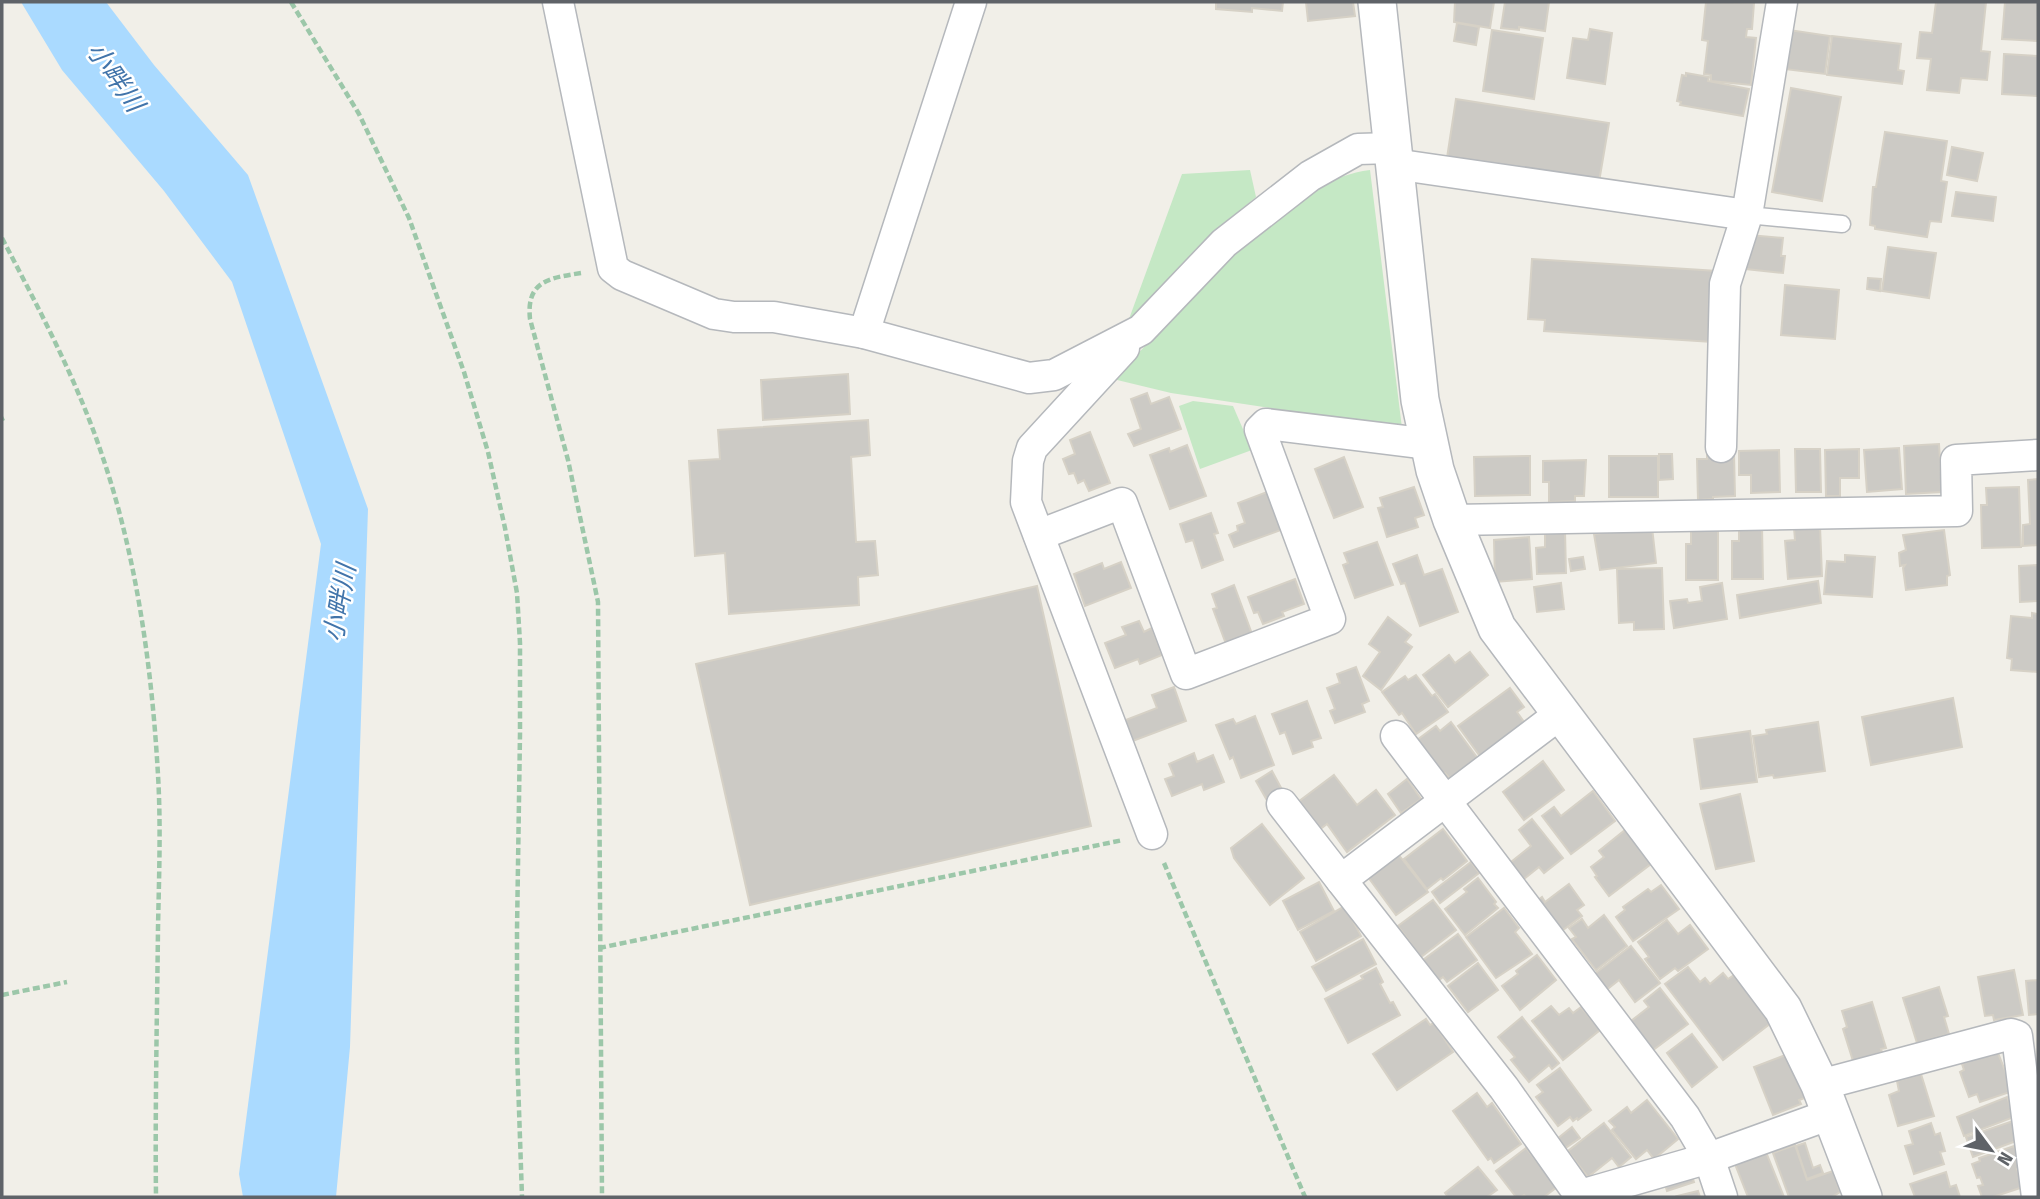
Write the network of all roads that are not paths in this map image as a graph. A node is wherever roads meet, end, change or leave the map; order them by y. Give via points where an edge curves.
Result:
1 (558, 2) edge
2 (971, 2) edge
3 (1377, 2) edge
4 (1782, 2) edge
5 (1393, 156) junction
6 (1747, 215) junction
7 (1842, 224) dead end
8 (1141, 330) junction
9 (864, 333) junction
10 (1429, 444) junction
11 (1721, 447) dead end
12 (2038, 455) edge
13 (1452, 520) junction
14 (1039, 535) junction
15 (1560, 714) junction
16 (1396, 736) dead end
17 (1445, 800) junction
18 (1282, 804) dead end
19 (1152, 834) road end
20 (1341, 880) junction
21 (1826, 1100) junction
22 (1709, 1158) junction
23 (1581, 1196) edge
24 (1722, 1197) edge
25 (1863, 1197) edge
26 (2037, 1197) edge

1 - 9 street via 613,268 714,314 774,317
2 - 9 street
3 - 5 street
4 - 6 street
5 - 6 street
5 - 8 street via 1358,149 1310,176 1224,243
5 - 10 street
6 - 7 lane
6 - 11 street via 1725,284
8 - 9 street via 1054,375 1028,378
8 - 14 street via 1032,448 1026,502
10 - 13 street
10 - 14 street via 1266,424 1260,429 1330,619 1186,674 1122,503
12 - 13 street via 1956,460 1958,511
13 - 15 street via 1497,628
14 - 19 street
15 - 17 street
15 - 21 street via 1783,1009
16 - 17 street
17 - 20 street
17 - 22 street via 1685,1117
18 - 20 street
20 - 23 street via 1504,1088
21 - 22 street
21 - 25 street
21 - 26 street via 2011,1034 2017,1036
22 - 23 street
22 - 24 street

